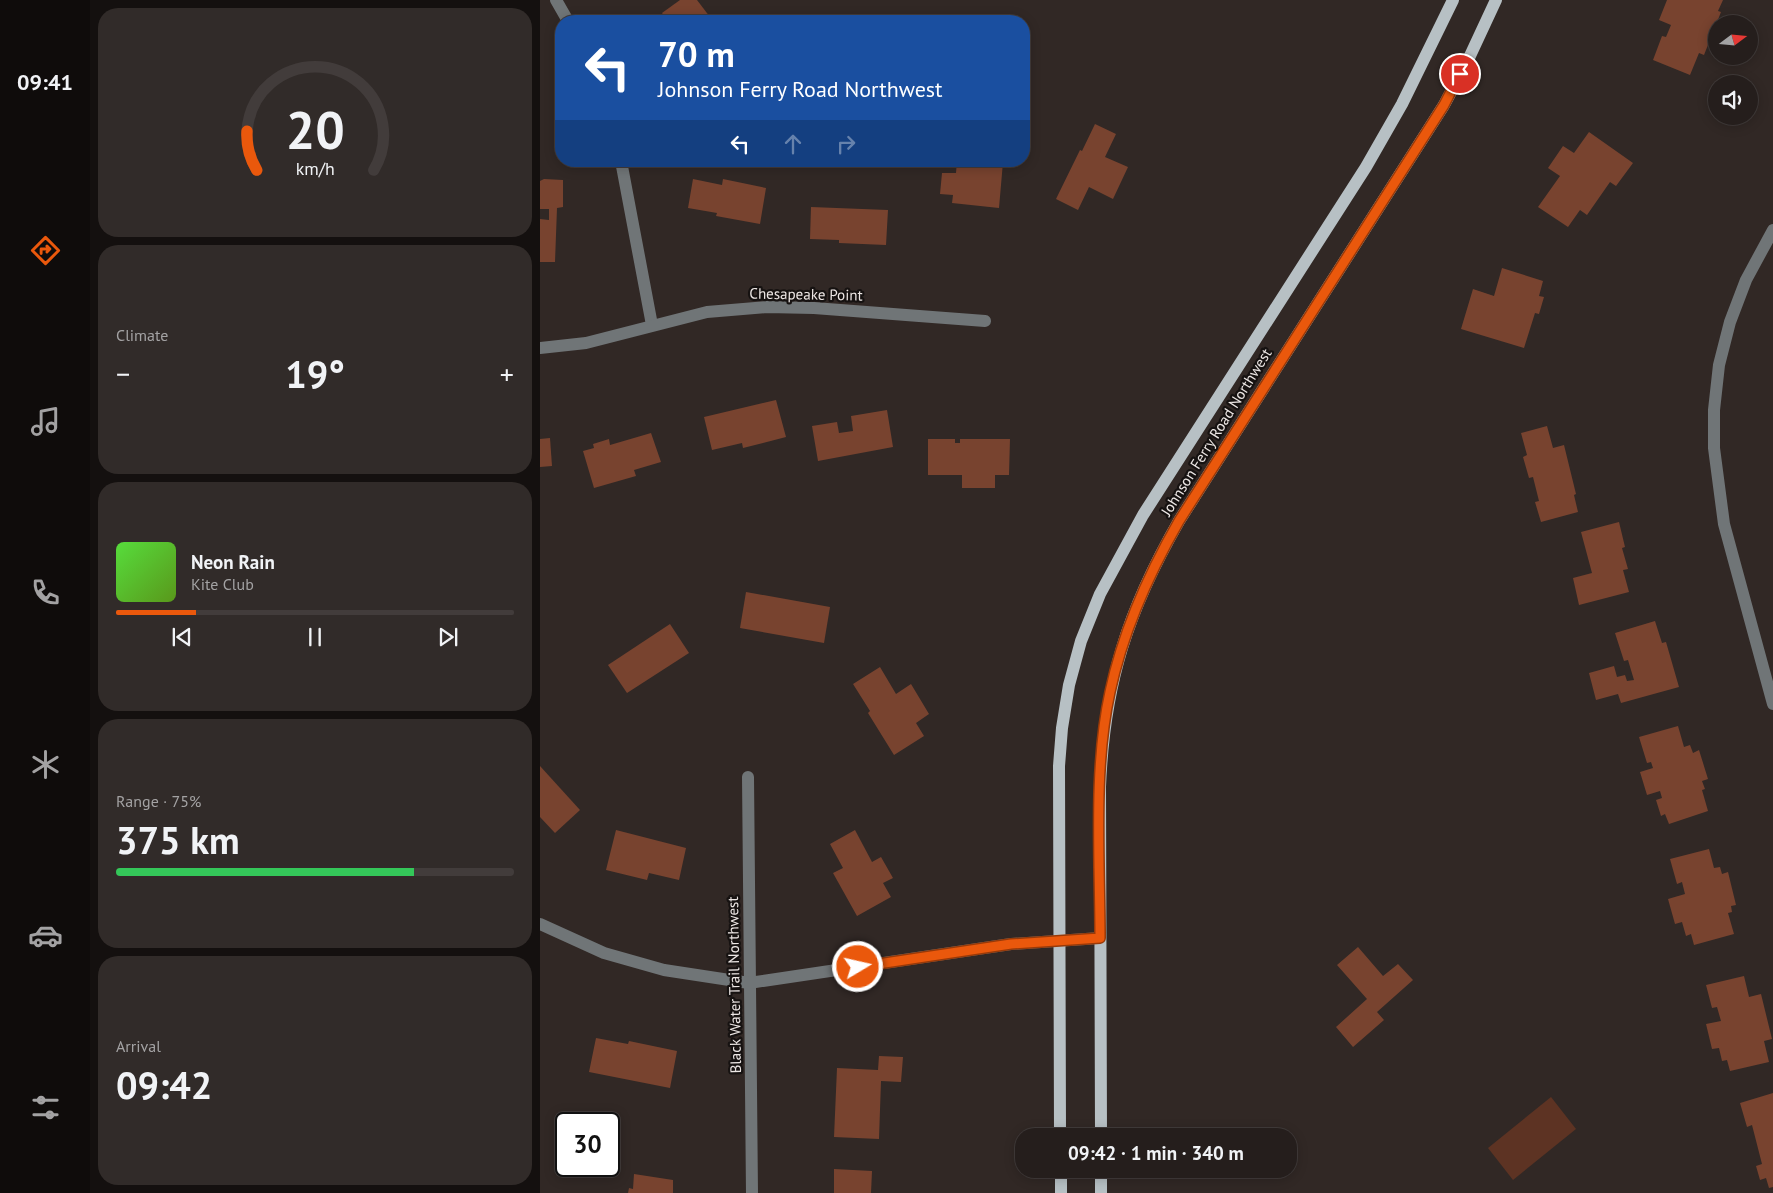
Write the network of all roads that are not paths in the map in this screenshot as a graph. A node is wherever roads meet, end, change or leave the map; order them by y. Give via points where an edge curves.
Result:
1 (556, 0) edge
2 (1453, 0) edge
3 (1496, 0) edge
4 (565, 15) edge
5 (622, 167) edge
6 (1773, 230) edge
7 (985, 321) dead end
8 (652, 325) junction
9 (540, 348) edge
10 (1773, 704) edge
11 (748, 777) dead end
12 (540, 924) edge
13 (1100, 938) junction
14 (1059, 940) junction
15 (750, 983) junction
16 (1060, 1128) edge
17 (1101, 1128) edge
18 (1061, 1178) edge
19 (1101, 1178) edge
20 (752, 1193) edge
21 (1061, 1193) edge
22 (1101, 1193) edge

1 - 4 street
2 - 14 main road, Johnson Ferry Road Northwest via 1402,104 1366,166 1143,515 1090,616 1069,685 1062,728 1058,805
3 - 13 main road, Johnson Ferry Road Northwest via 1444,105 1179,521 1138,601 1109,693 1104,728 1100,787
5 - 8 street
6 - 10 street via 1746,280 1730,322 1719,365 1714,448 1724,524
7 - 8 street, Chesapeake Point via 767,307 707,312
8 - 9 street, Chesapeake Point via 586,343
11 - 15 street, Black Water Trail Northwest
12 - 15 street via 613,955 664,970
13 - 14 street
13 - 17 main road, Johnson Ferry Road Northwest
14 - 15 street via 1011,944
14 - 16 main road, Johnson Ferry Road Northwest
15 - 20 street, Black Water Trail Northwest
18 - 21 main road
19 - 22 main road

